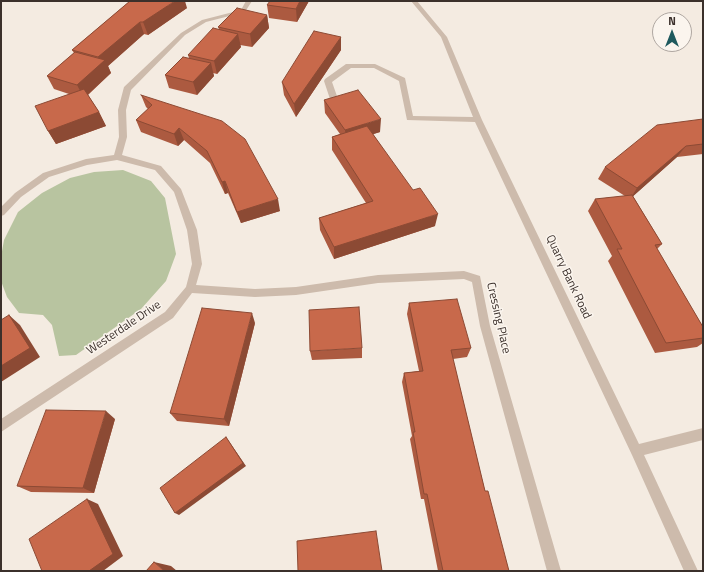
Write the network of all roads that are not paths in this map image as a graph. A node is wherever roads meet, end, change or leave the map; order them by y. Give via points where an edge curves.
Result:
1 (249, 1) edge
2 (414, 1) edge
3 (334, 99) edge
4 (478, 120) junction
5 (117, 157) junction
6 (1, 213) edge
7 (190, 289) junction
8 (1, 426) edge
9 (703, 434) edge
10 (636, 451) junction
11 (554, 571) edge
12 (691, 571) edge

1 - 5 street via 243,11 204,21 183,34 127,89 122,110 123,137
2 - 4 street, Quarry Bank Road via 444,37
3 - 4 street via 328,81 349,66 375,66 402,80 410,118
4 - 10 street, Quarry Bank Road
5 - 6 street, Westerdale Drive via 86,162 46,175 18,195
5 - 7 street, Westerdale Drive via 158,168 178,191 192,230 197,264
7 - 8 street, Westerdale Drive via 169,315
7 - 11 street, Cressing Place via 255,293 296,291 378,279 464,274 476,278 485,326
9 - 10 street
10 - 12 street, Quarry Bank Road

